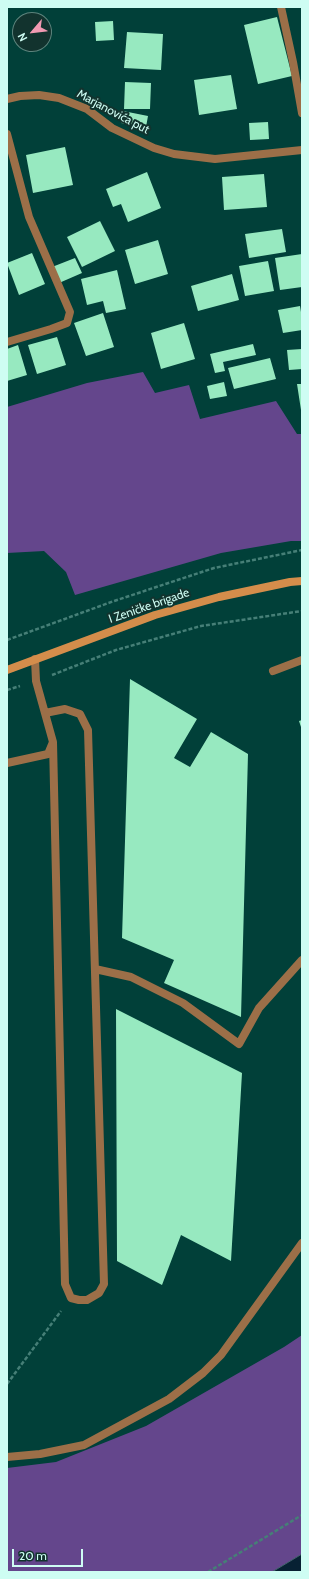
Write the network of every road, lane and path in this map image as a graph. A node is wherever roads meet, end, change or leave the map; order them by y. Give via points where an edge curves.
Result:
1 (281, 7) edge
2 (7, 99) edge
3 (302, 113) edge
4 (7, 134) edge
5 (302, 150) edge
6 (7, 342) edge
7 (302, 550) edge
8 (302, 581) edge
9 (302, 611) edge
10 (7, 640) edge
11 (35, 659) junction
12 (302, 660) edge
13 (7, 670) edge
14 (273, 671) dead end
15 (36, 681) junction
16 (7, 690) edge
17 (45, 713) junction
18 (53, 742) junction
19 (7, 763) edge
20 (302, 960) edge
21 (95, 969) junction
22 (302, 1242) edge
23 (70, 1298) junction
24 (7, 1384) edge
25 (7, 1457) edge
26 (302, 1515) edge
27 (208, 1572) edge

1 - 3 street
2 - 5 street, Marjanovića put via 39,95 59,98 87,109 112,128 154,148 174,154 215,158
4 - 6 street via 29,217 70,312 67,323
7 - 10 path via 214,568
8 - 11 street, I Zeničke brigade via 219,597 155,615
9 - 15 path via 201,626 116,650
11 - 13 street, I Zeničke brigade
11 - 15 street
12 - 14 street
15 - 16 path
15 - 17 street
17 - 18 street
17 - 21 street via 65,709 80,714 88,730
18 - 19 street via 48,754
18 - 23 street via 65,1284
20 - 21 street via 259,1008 239,1044 183,1003 130,977
21 - 23 street via 104,1284 99,1293 87,1300
22 - 25 street via 221,1355 169,1399 84,1445 40,1454
23 - 24 path
26 - 27 path

